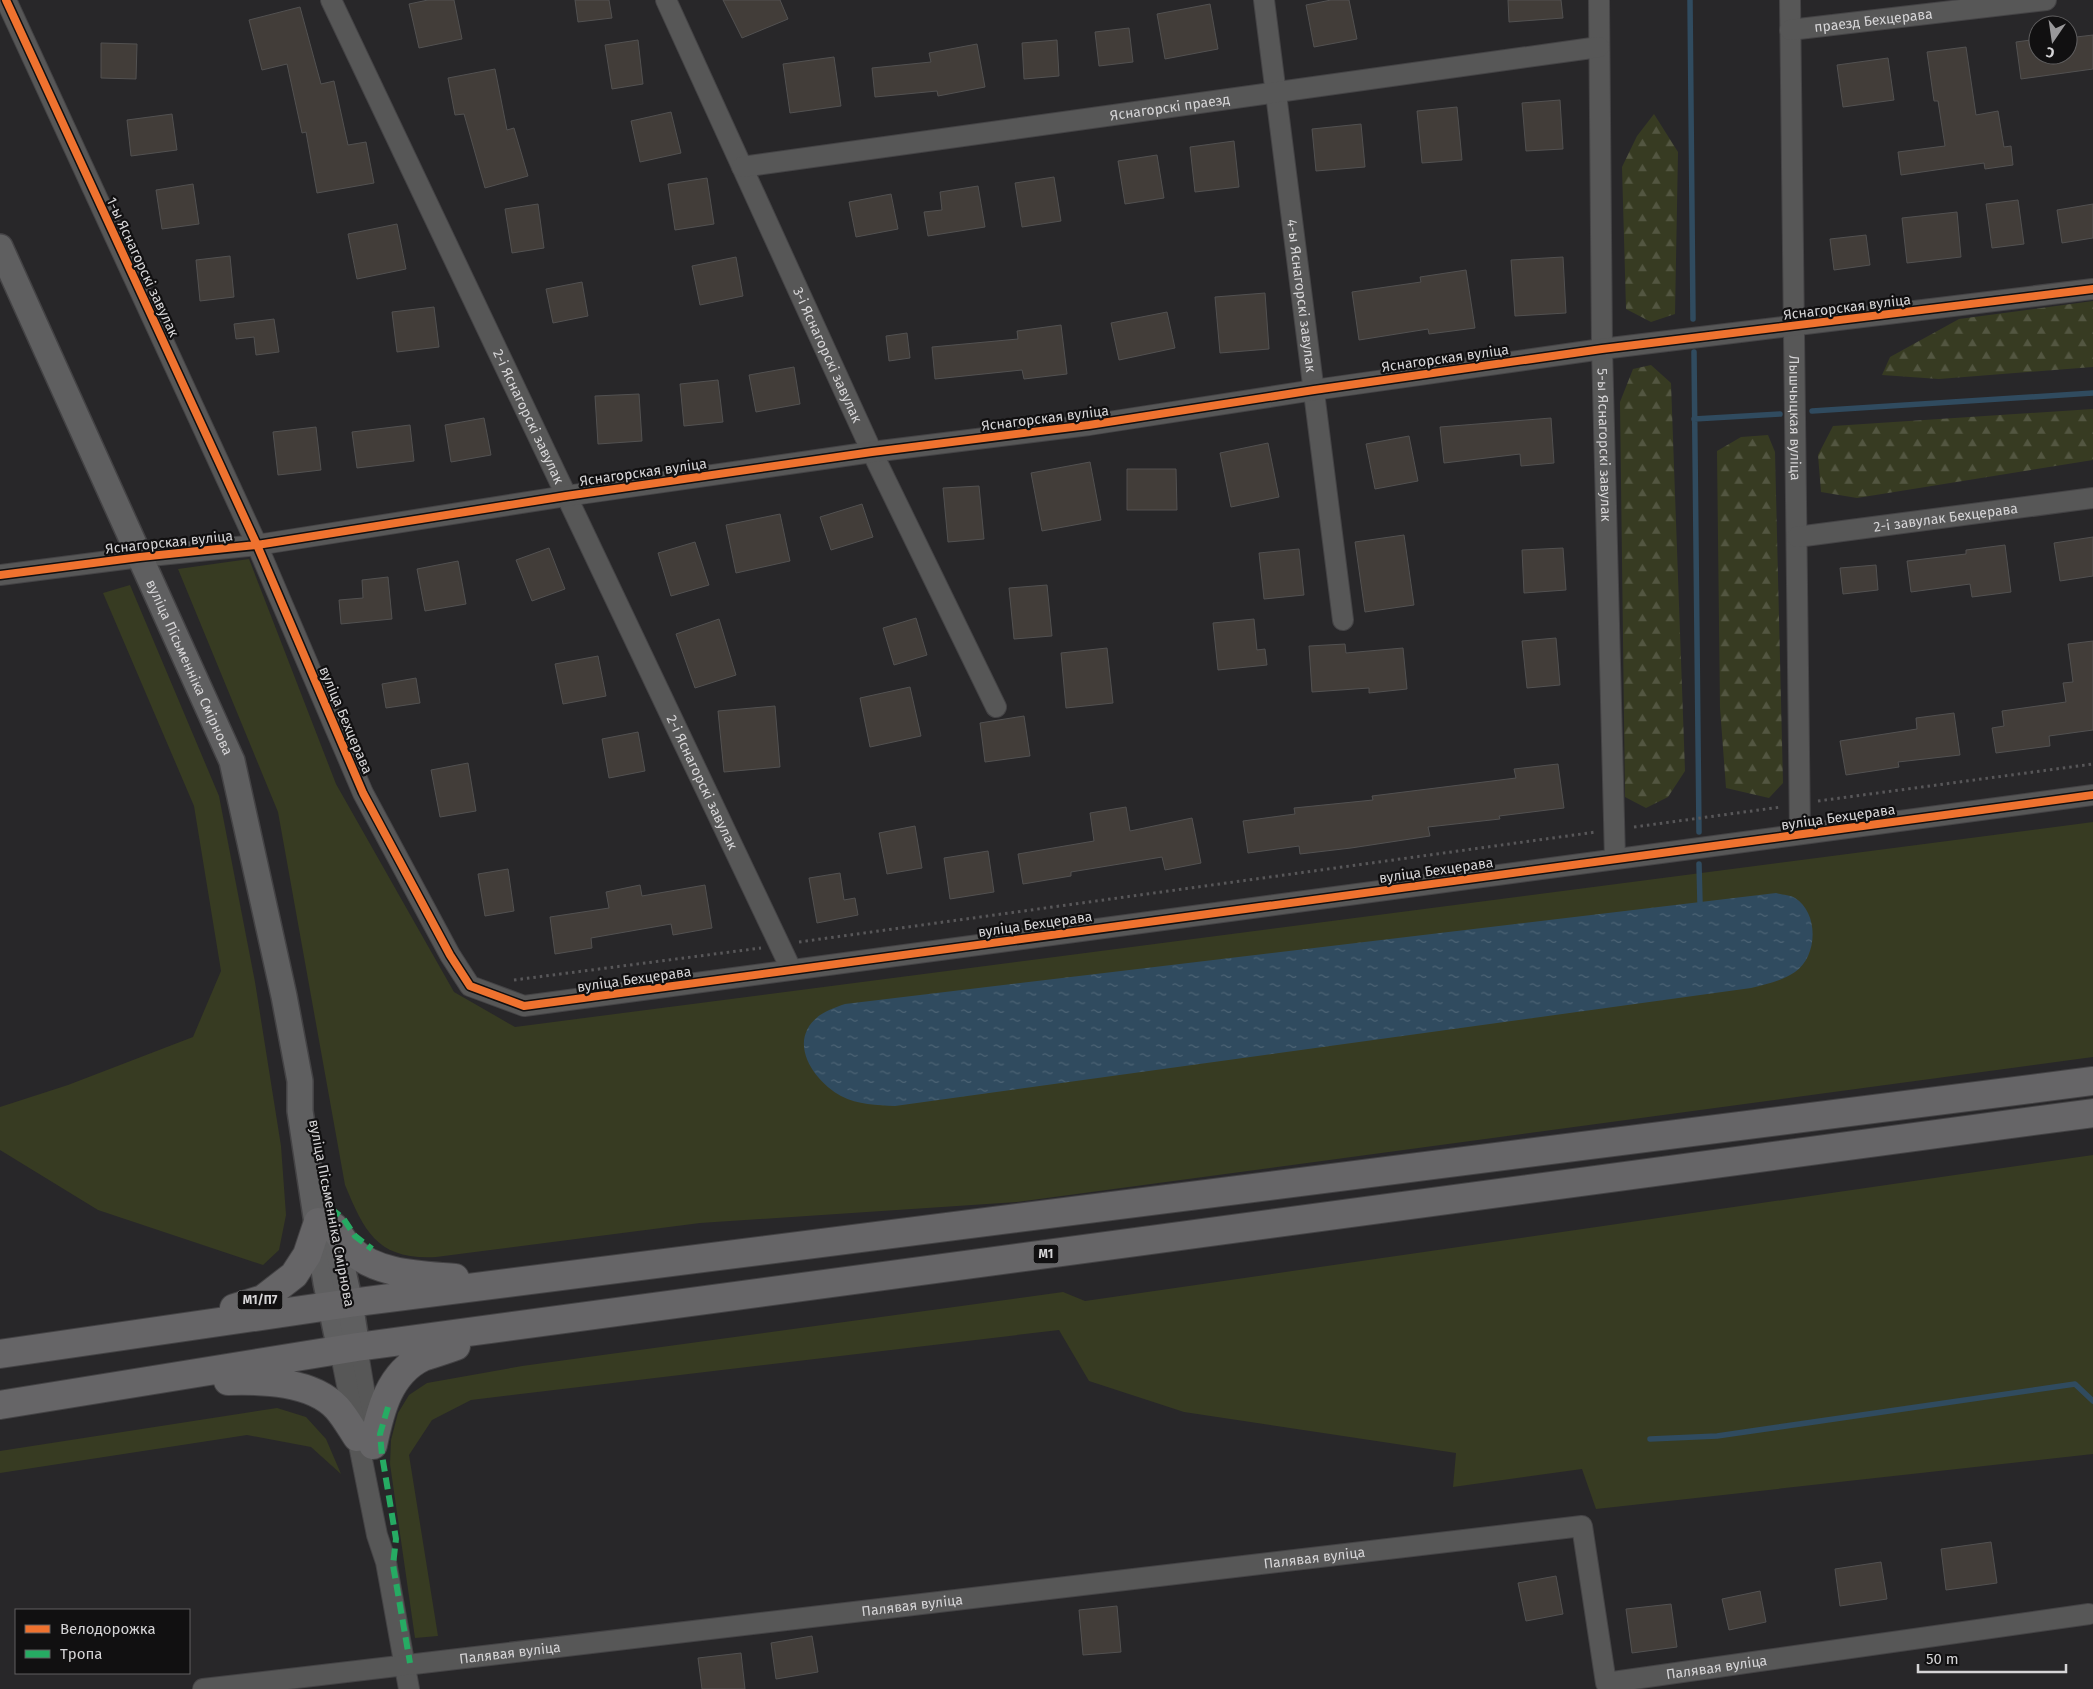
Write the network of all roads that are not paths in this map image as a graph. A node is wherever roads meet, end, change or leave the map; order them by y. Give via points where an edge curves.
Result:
1 (6, 0) edge
2 (331, 0) edge
3 (666, 0) edge
4 (1264, 0) edge
5 (1599, 0) edge
6 (1790, 0) edge
7 (2046, 0) edge
8 (1790, 30) junction
9 (1599, 47) junction
10 (1277, 92) junction
11 (742, 167) junction
12 (0, 247) edge
13 (2093, 289) edge
14 (1795, 326) junction
15 (1602, 349) junction
16 (1314, 390) junction
17 (872, 452) junction
18 (566, 496) junction
19 (2093, 498) edge
20 (1797, 537) junction
21 (257, 545) junction
22 (140, 556) junction
23 (0, 575) edge
24 (1343, 620) dead end
25 (996, 707) dead end
26 (2093, 795) edge
27 (1800, 834) junction
28 (1615, 859) junction
29 (791, 969) junction
30 (2093, 1081) edge
31 (2093, 1113) edge
32 (326, 1224) junction
33 (509, 1282) junction
34 (340, 1304) junction
35 (512, 1326) junction
36 (162, 1330) junction
37 (348, 1349) junction
38 (0, 1354) edge
39 (139, 1383) junction
40 (0, 1405) edge
41 (365, 1441) junction
42 (2089, 1614) dead end
43 (404, 1664) junction
44 (1606, 1686) edge
45 (203, 1689) edge
46 (409, 1689) edge

1 - 21 street, 1-ы Яснагорскі завулак
2 - 18 street, 2-і Яснагорскі завулак
3 - 11 street, 3-і Яснагорскі завулак
4 - 10 street, 4-ы Яснагорскі завулак
5 - 9 street, 5-ы Яснагорскі завулак
6 - 8 street, Лышчыцкая вуліца
7 - 8 street, праезд Бехцерава
8 - 14 street, Лышчыцкая вуліца
9 - 10 street, Яснагорскі праезд
9 - 15 street, 5-ы Яснагорскі завулак
10 - 11 street, Яснагорскі праезд
10 - 16 street, 4-ы Яснагорскі завулак
11 - 17 street, 3-і Яснагорскі завулак
12 - 22 main road, вуліца Пісьменніка Смірнова / М1/П7
13 - 14 street, Яснагорская вуліца
14 - 15 street, Яснагорская вуліца
14 - 20 street, Лышчыцкая вуліца
15 - 16 street, Яснагорская вуліца
15 - 28 street, 5-ы Яснагорскі завулак
16 - 17 street, Яснагорская вуліца via 1089,425
16 - 24 street, 4-ы Яснагорскі завулак
17 - 18 street, Яснагорская вуліца
17 - 25 street, 3-і Яснагорскі завулак
18 - 21 street, Яснагорская вуліца
18 - 29 street, 2-і Яснагорскі завулак
19 - 20 street, 2-і завулак Бехцерава
20 - 27 street, Лышчыцкая вуліца
21 - 22 street, Яснагорская вуліца
21 - 29 street, вуліца Бехцерава via 364,793 450,955 470,986 524,1006
22 - 23 street, Яснагорская вуліца
22 - 32 main road, вуліца Пісьменніка Смірнова / М1/П7 via 232,761 300,1081 311,1108
26 - 27 street, вуліца Бехцерава
27 - 28 street, вуліца Бехцерава
28 - 29 street, вуліца Бехцерава
30 - 33 highway
31 - 35 highway, М1
32 - 33 highway, М1/П7 via 351,1250 374,1265 408,1274
32 - 34 main road, вуліца Пісьменніка Смірнова / М1/П7
32 - 36 highway, М1/П7 via 295,1274 263,1299
33 - 34 highway
34 - 36 highway
34 - 37 main road, вуліца Пісьменніка Смірнова / М1/П7
35 - 37 highway, М1
35 - 41 highway via 422,1358 402,1371 388,1392
36 - 38 highway
37 - 39 highway, М1
37 - 41 street
39 - 40 highway, М1
39 - 41 highway via 248,1380 286,1384 313,1392 337,1408
41 - 43 street via 388,1532 386,1562
42 - 44 street, Палявая вуліца
43 - 44 street, Палявая вуліца via 1582,1526
43 - 45 street
43 - 46 street

